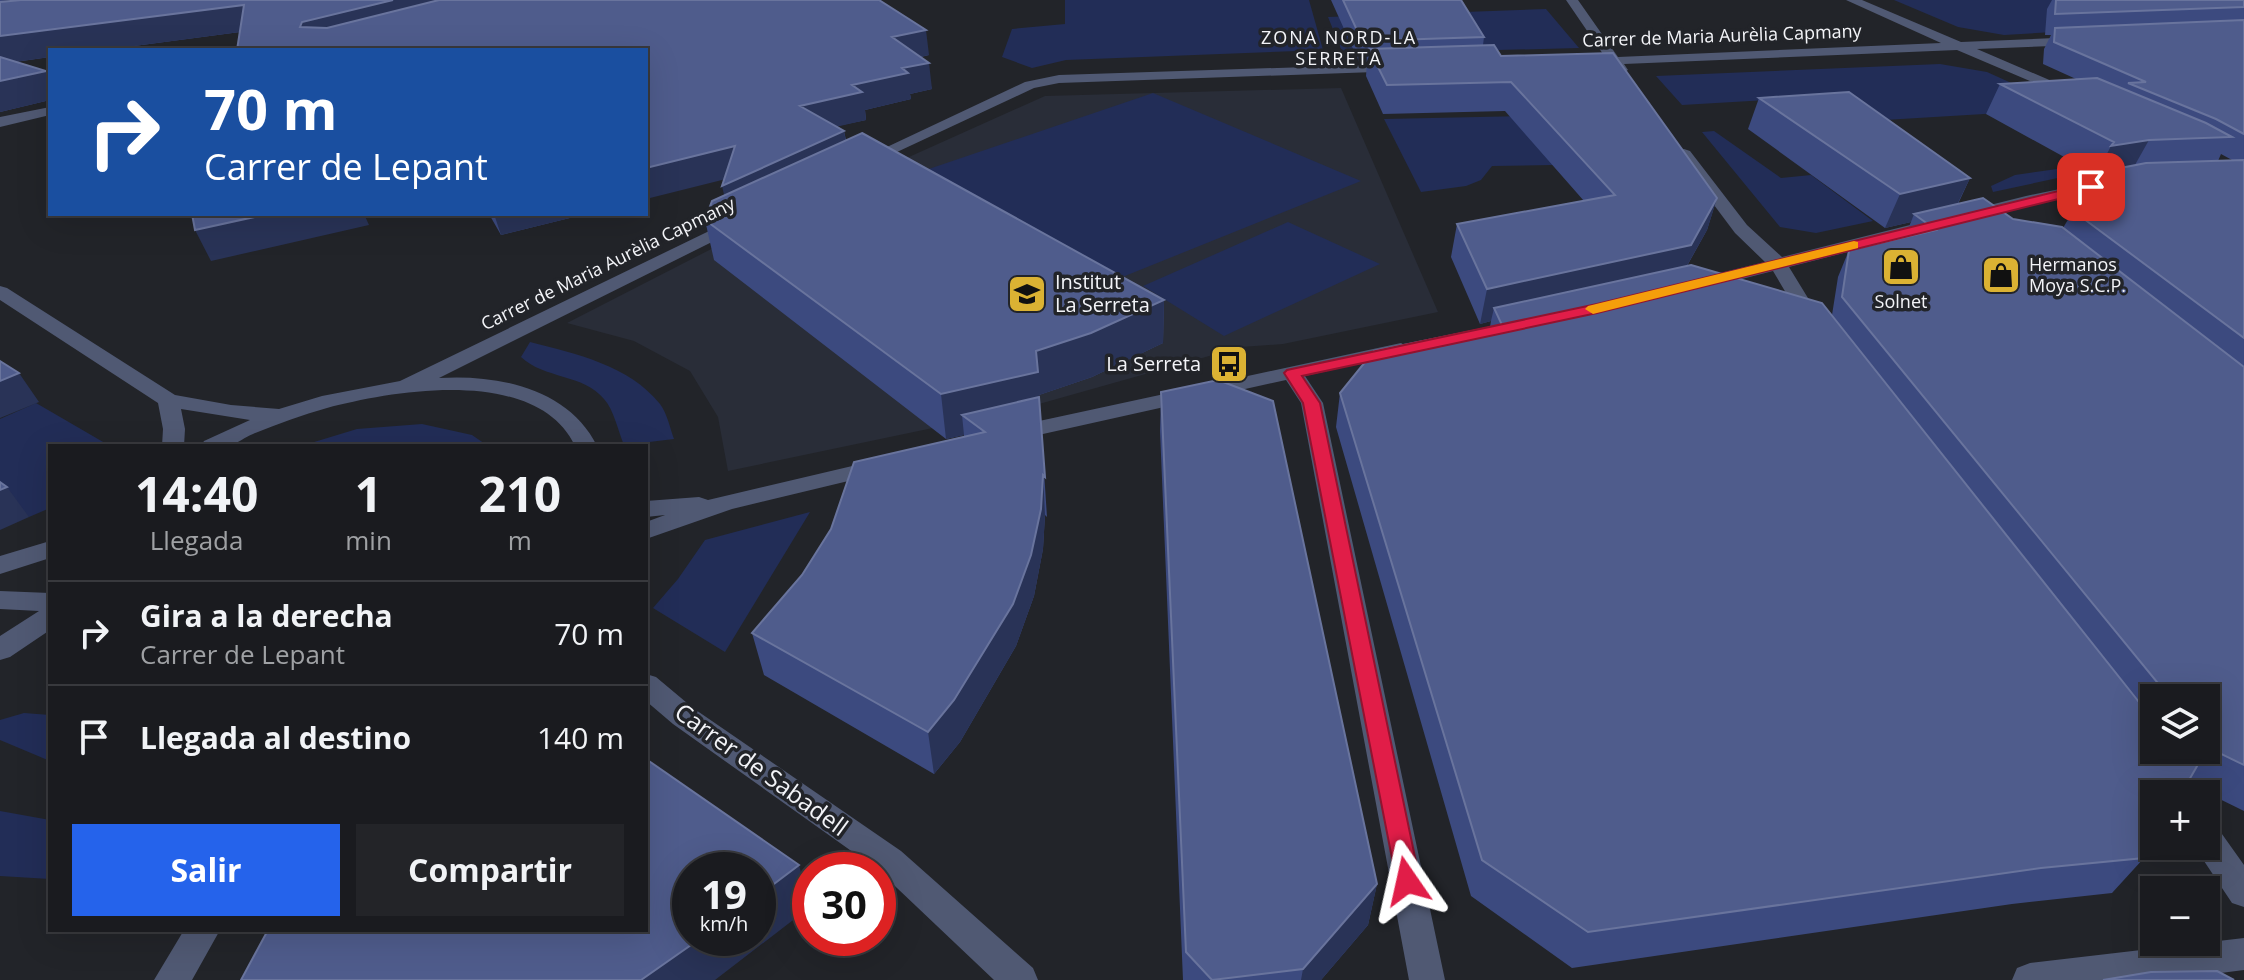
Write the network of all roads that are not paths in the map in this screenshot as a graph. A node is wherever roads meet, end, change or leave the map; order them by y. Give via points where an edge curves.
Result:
1 (1572, 0) edge
2 (1852, 0) edge
3 (2090, 41) edge
4 (1958, 47) junction
5 (1614, 61) junction
6 (1573, 63) edge
7 (1407, 67) edge
8 (1629, 80) edge
9 (2085, 100) edge
10 (48, 111) edge
11 (0, 122) edge
12 (1674, 140) edge
13 (845, 170) edge
14 (2131, 180) edge
15 (2000, 208) junction
16 (747, 217) edge
17 (2022, 223) edge
18 (1778, 264) junction
19 (1672, 290) edge
20 (0, 292) edge
21 (1429, 343) edge
22 (1831, 345) edge
23 (1292, 373) junction
24 (408, 385) junction
25 (168, 400) junction
26 (281, 415) junction
27 (996, 438) edge
28 (173, 444) edge
29 (216, 444) edge
30 (585, 444) edge
31 (907, 460) edge
32 (725, 503) junction
33 (648, 509) edge
34 (648, 530) edge
35 (48, 550) edge
36 (0, 565) edge
37 (0, 600) edge
38 (48, 602) edge
39 (48, 618) edge
40 (0, 650) edge
41 (648, 687) edge
42 (2220, 857) edge
43 (2244, 892) edge
44 (202, 932) edge
45 (2244, 954) edge
46 (172, 980) edge
47 (1020, 980) edge
48 (1427, 980) edge
49 (2030, 980) edge

1 - 5 street
2 - 4 street
3 - 4 street, Carrer de Maria Aurèlia Capmany
4 - 5 street, Carrer de Maria Aurèlia Capmany
4 - 9 street
5 - 6 street, Carrer de Maria Aurèlia Capmany
5 - 8 street
7 - 13 street via 1059,79 1030,85
10 - 11 street
12 - 18 street via 1741,229
14 - 15 street
15 - 17 street
15 - 18 street
16 - 24 street, Carrer de Maria Aurèlia Capmany
18 - 19 street
18 - 22 street via 1802,308
20 - 25 street
21 - 23 street
23 - 27 street
23 - 48 street via 1312,403
24 - 26 street via 331,399
24 - 30 street via 483,385 528,394 578,427
25 - 26 street
25 - 28 street
26 - 29 street
31 - 32 street
32 - 33 street
32 - 34 street
35 - 36 street
37 - 38 street
39 - 40 street
41 - 47 street, Carrer de Sabadell via 889,861
42 - 43 street
44 - 46 street
45 - 49 street

